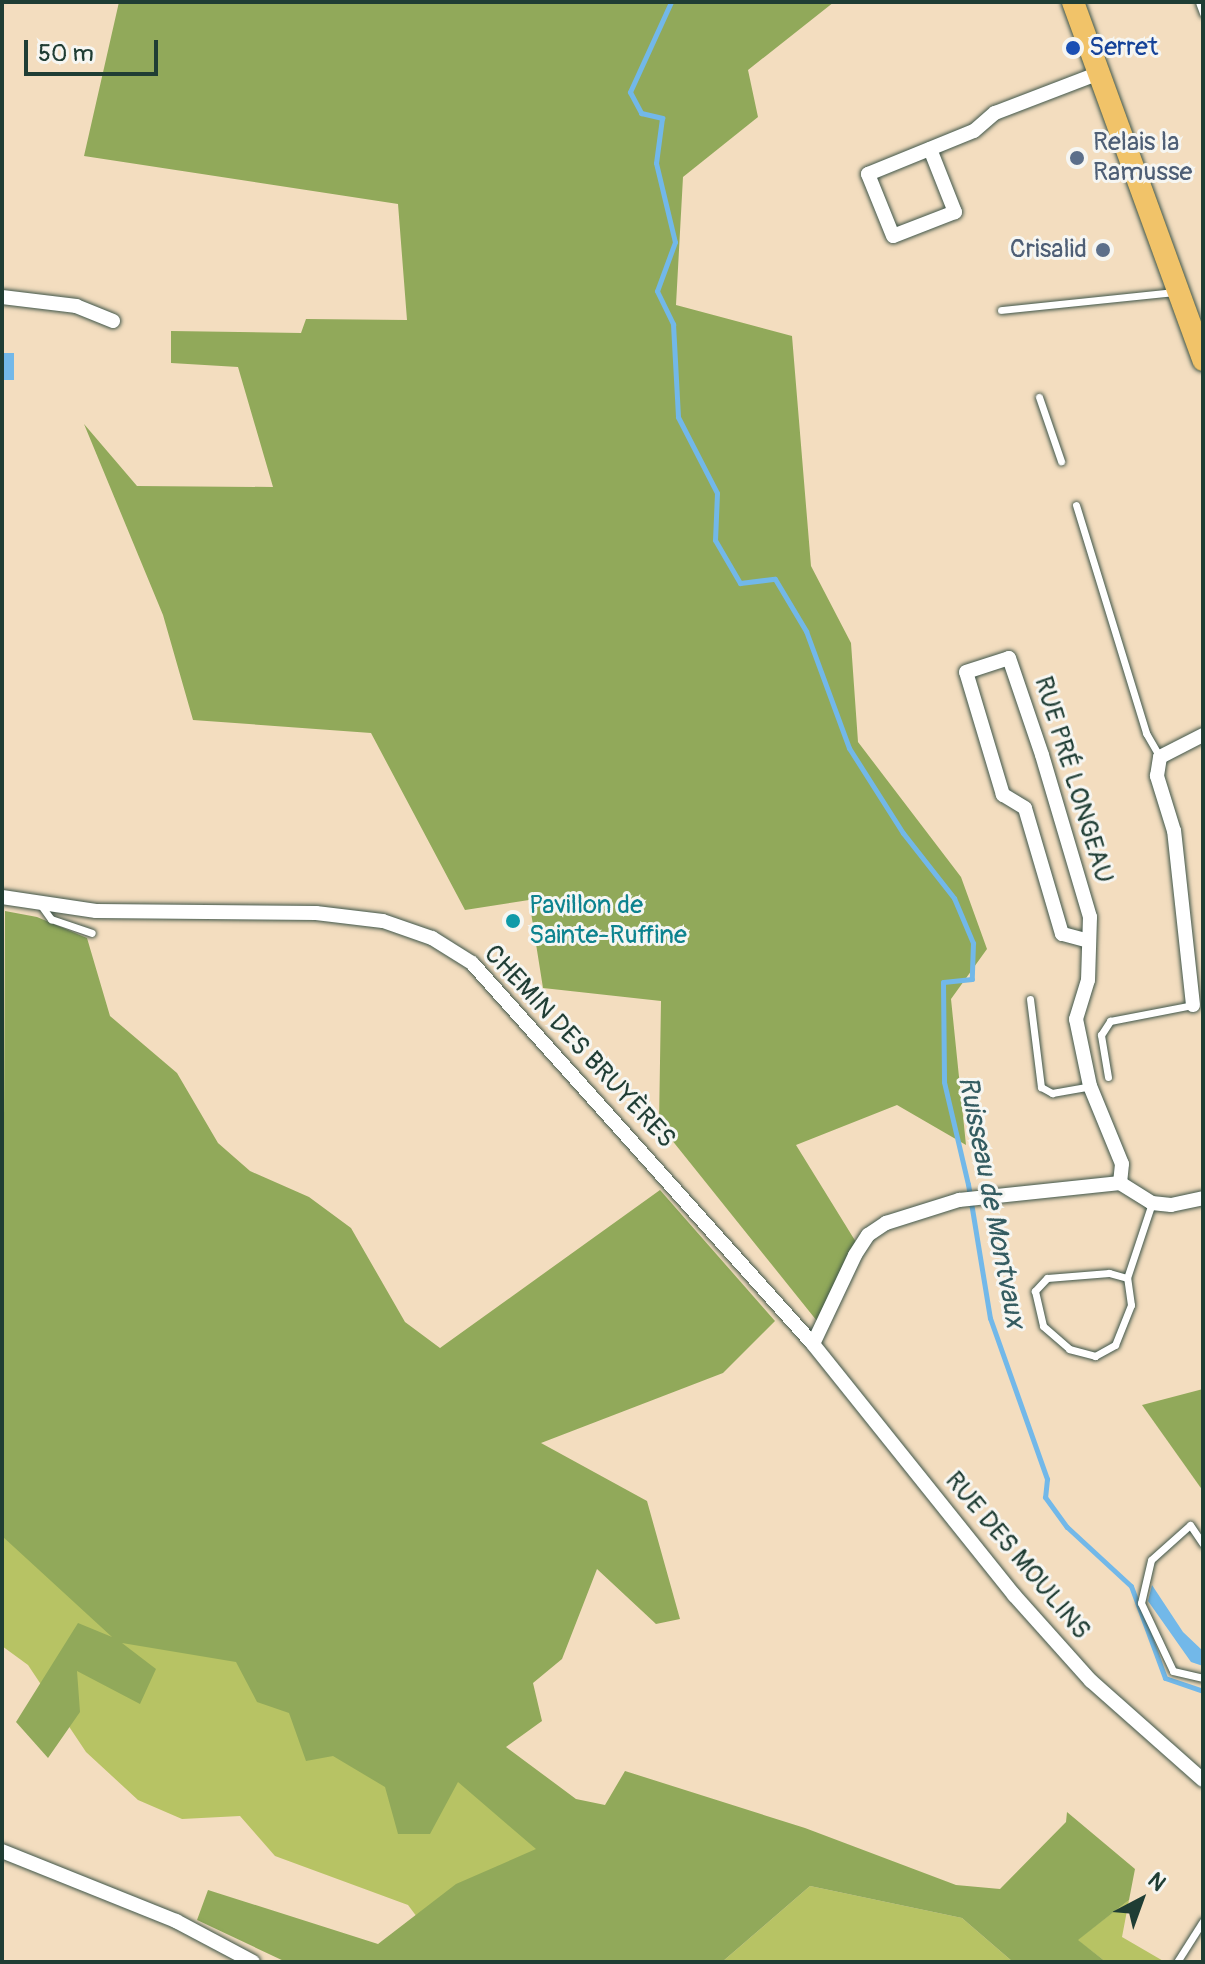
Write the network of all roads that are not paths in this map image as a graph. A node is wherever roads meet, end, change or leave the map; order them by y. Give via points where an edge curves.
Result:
1 (1073, 2) edge
2 (1199, 2) edge
3 (1203, 13) edge
4 (1099, 73) junction
5 (930, 149) junction
6 (1178, 291) junction
7 (2, 297) edge
8 (1001, 310) dead end
9 (113, 321) dead end
10 (1203, 360) edge
11 (1039, 397) dead end
12 (1061, 461) dead end
13 (1076, 505) dead end
14 (1203, 735) edge
15 (1160, 757) junction
16 (2, 897) edge
17 (40, 904) junction
18 (92, 933) dead end
19 (1089, 941) junction
20 (1030, 999) dead end
21 (1193, 1005) joint
22 (1108, 1077) dead end
23 (1090, 1086) junction
24 (1120, 1183) junction
25 (1203, 1198) edge
26 (1152, 1203) junction
27 (1127, 1278) junction
28 (813, 1344) junction
29 (1203, 1544) edge
30 (1203, 1678) edge
31 (1203, 1780) edge
32 (2, 1851) edge
33 (1203, 1921) edge
34 (253, 1962) edge
35 (1177, 1962) edge

1 - 4 main road
2 - 3 lane
4 - 5 street via 995,113 974,131
4 - 6 main road
5 - 5 street via 868,174 893,236 955,212
6 - 8 lane
6 - 10 main road
7 - 9 street via 76,306
11 - 12 lane
13 - 15 lane via 1146,733
14 - 15 street
15 - 21 street via 1157,776 1174,831
16 - 17 street, CHEMIN DES BRUYÈRES
17 - 18 lane via 51,919
17 - 28 street, CHEMIN DES BRUYÈRES via 96,911 316,913 383,921 442,943 495,983
19 - 19 street, RUE PRÉ LONGEAU via 1090,917 1009,658 966,672 1003,795 1025,808 1062,934
19 - 23 street, RUE PRÉ LONGEAU via 1088,980 1076,1019
20 - 23 lane via 1041,1087 1052,1093
21 - 22 lane via 1110,1021 1101,1035
23 - 24 street, RUE PRÉ LONGEAU via 1122,1164
24 - 26 street
24 - 28 street via 959,1200 886,1223 868,1235 855,1255
25 - 26 street
26 - 27 lane
27 - 27 lane via 1131,1305 1115,1345 1095,1356 1069,1349 1043,1326 1035,1291 1047,1278 1109,1273
28 - 31 street, RUE DES MOULINS via 1033,1616 1156,1744
29 - 30 lane via 1190,1525 1151,1560 1141,1603 1173,1671
32 - 34 street via 176,1921
33 - 35 lane

